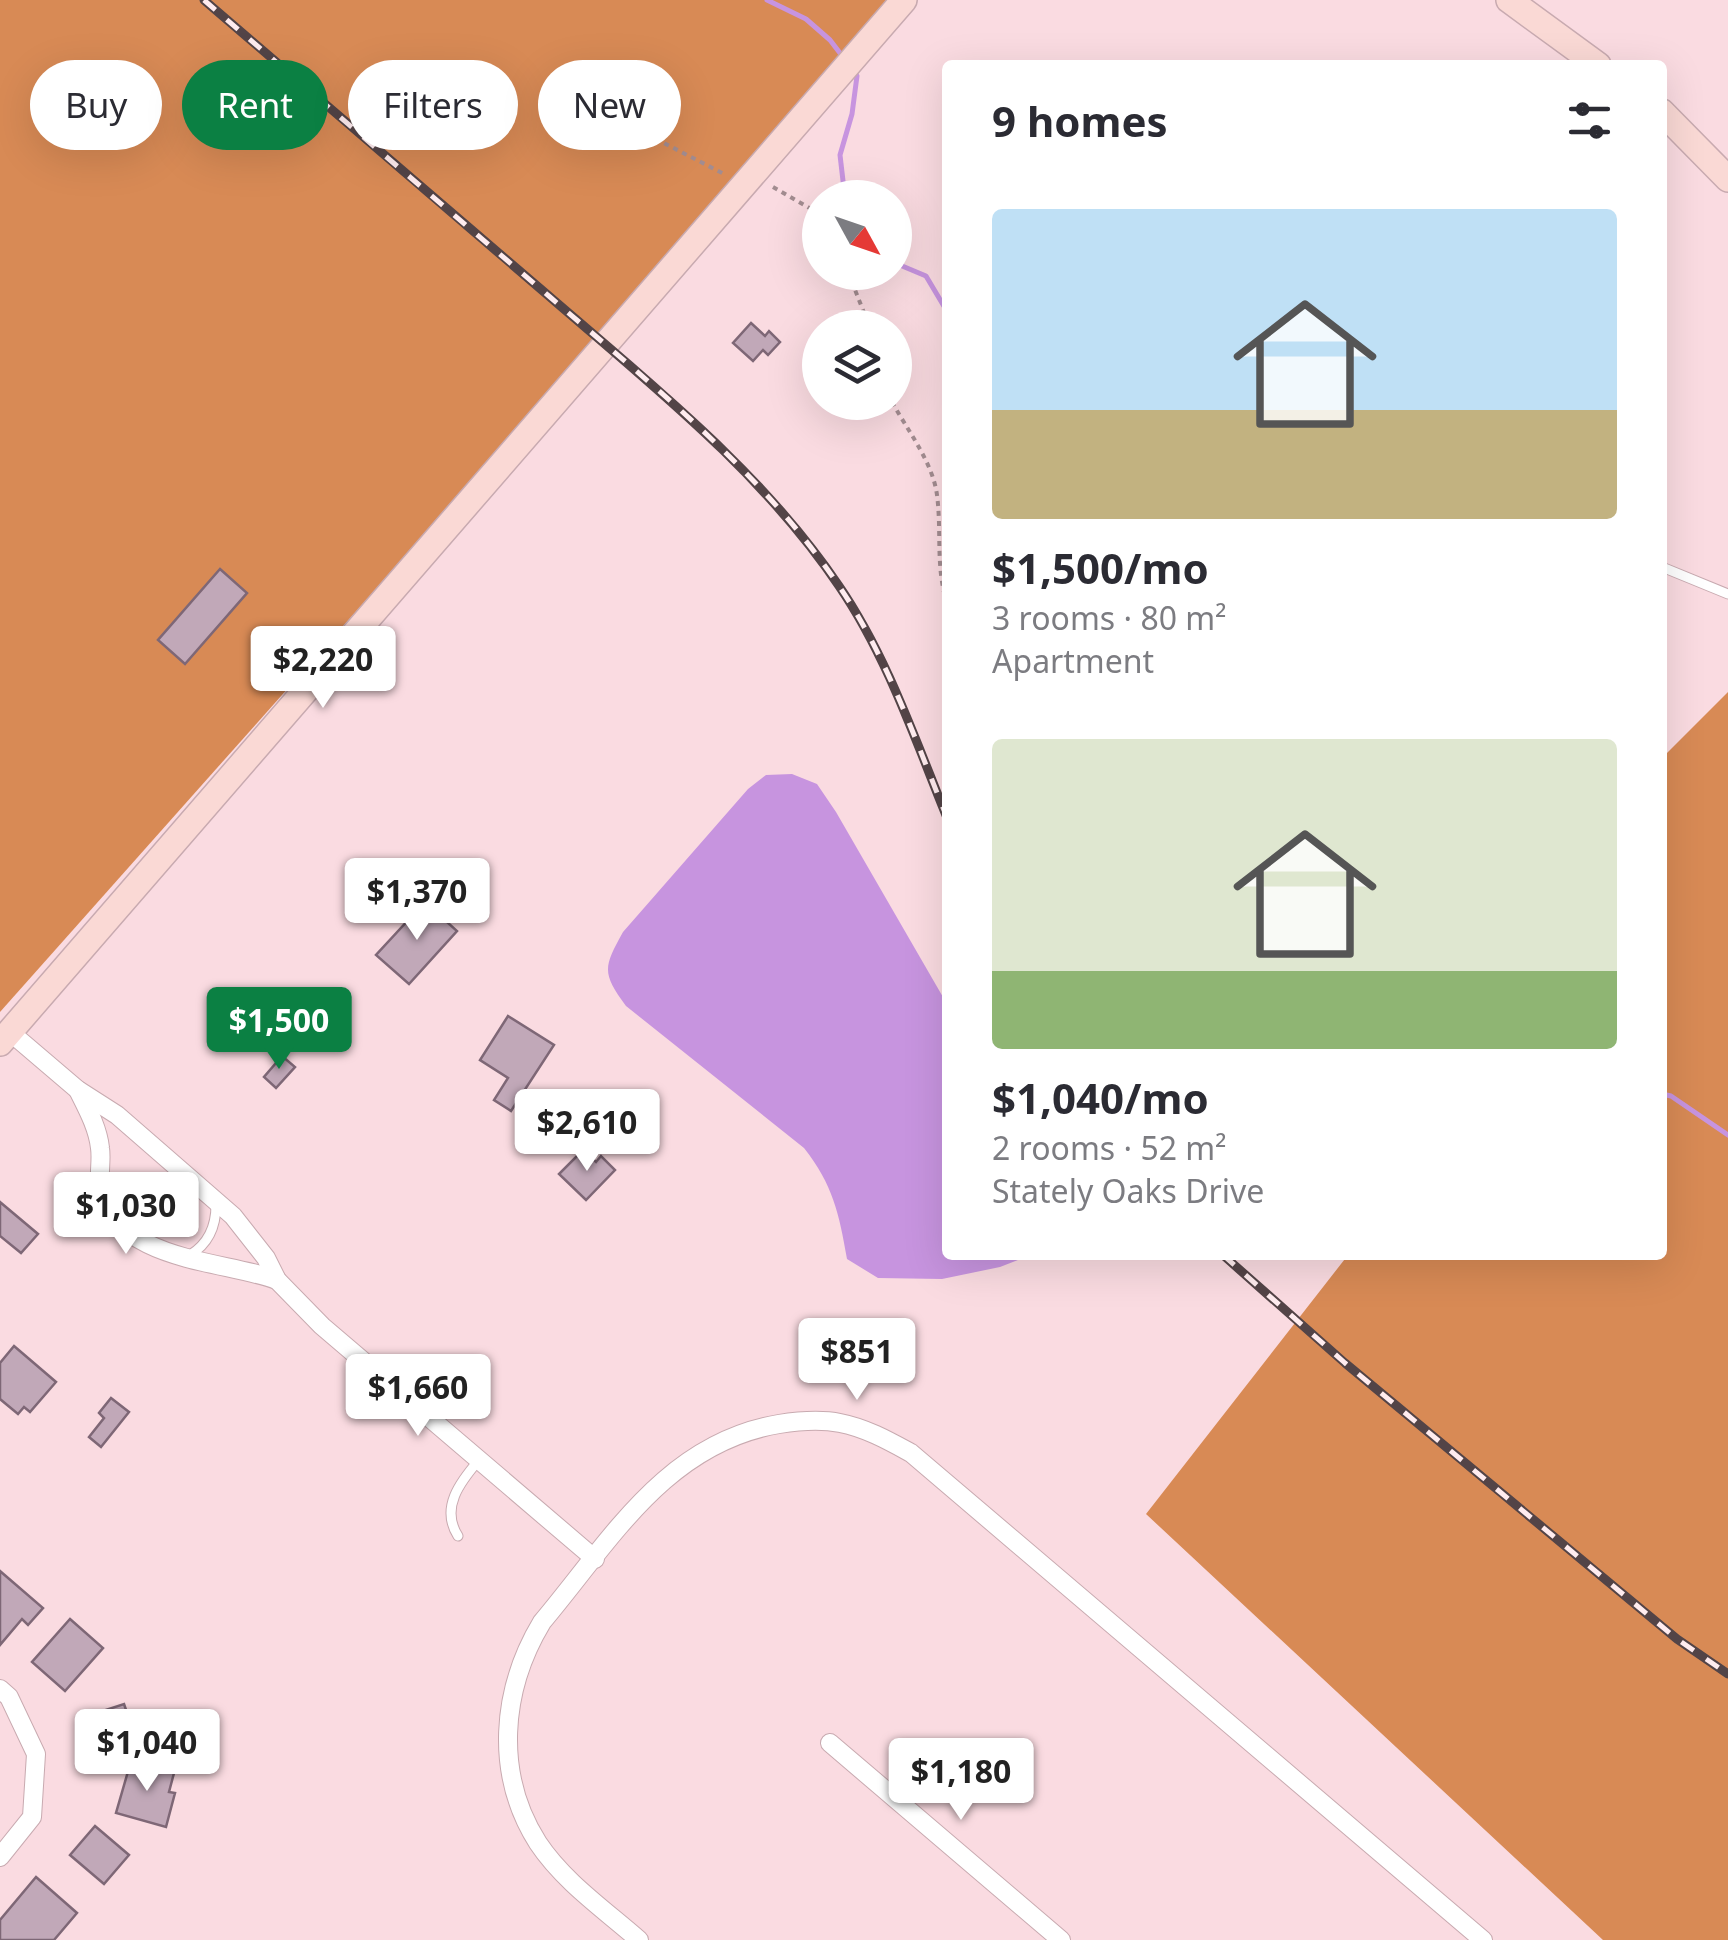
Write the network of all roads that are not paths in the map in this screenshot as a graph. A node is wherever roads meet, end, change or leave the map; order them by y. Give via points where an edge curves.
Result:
1 (904, 0) edge
2 (1509, 0) edge
3 (1591, 60) edge
4 (1667, 117) edge
5 (1728, 179) edge
6 (1667, 570) edge
7 (1728, 594) edge
8 (5, 1038) edge
9 (78, 1090) junction
10 (215, 1200) junction
11 (183, 1258) junction
12 (277, 1280) junction
13 (478, 1460) junction
14 (458, 1536) dead end
15 (594, 1559) junction
16 (0, 1689) edge
17 (830, 1743) dead end
18 (0, 1857) edge
19 (639, 1940) edge
20 (1061, 1940) edge
21 (1482, 1940) edge

1 - 8 main road
2 - 3 main road
4 - 5 main road
6 - 7 lane
8 - 9 street
9 - 10 street
9 - 11 street via 100,1142 107,1206 149,1245
10 - 11 lane via 205,1244
10 - 12 street via 251,1237
11 - 12 street
12 - 13 street
13 - 14 lane via 452,1500
13 - 15 street
15 - 19 street via 542,1622 521,1662 508,1710 510,1770 539,1844
15 - 21 street via 658,1485 708,1446 798,1421 840,1423 878,1435 911,1453
16 - 18 street via 36,1754 32,1818
17 - 20 street

